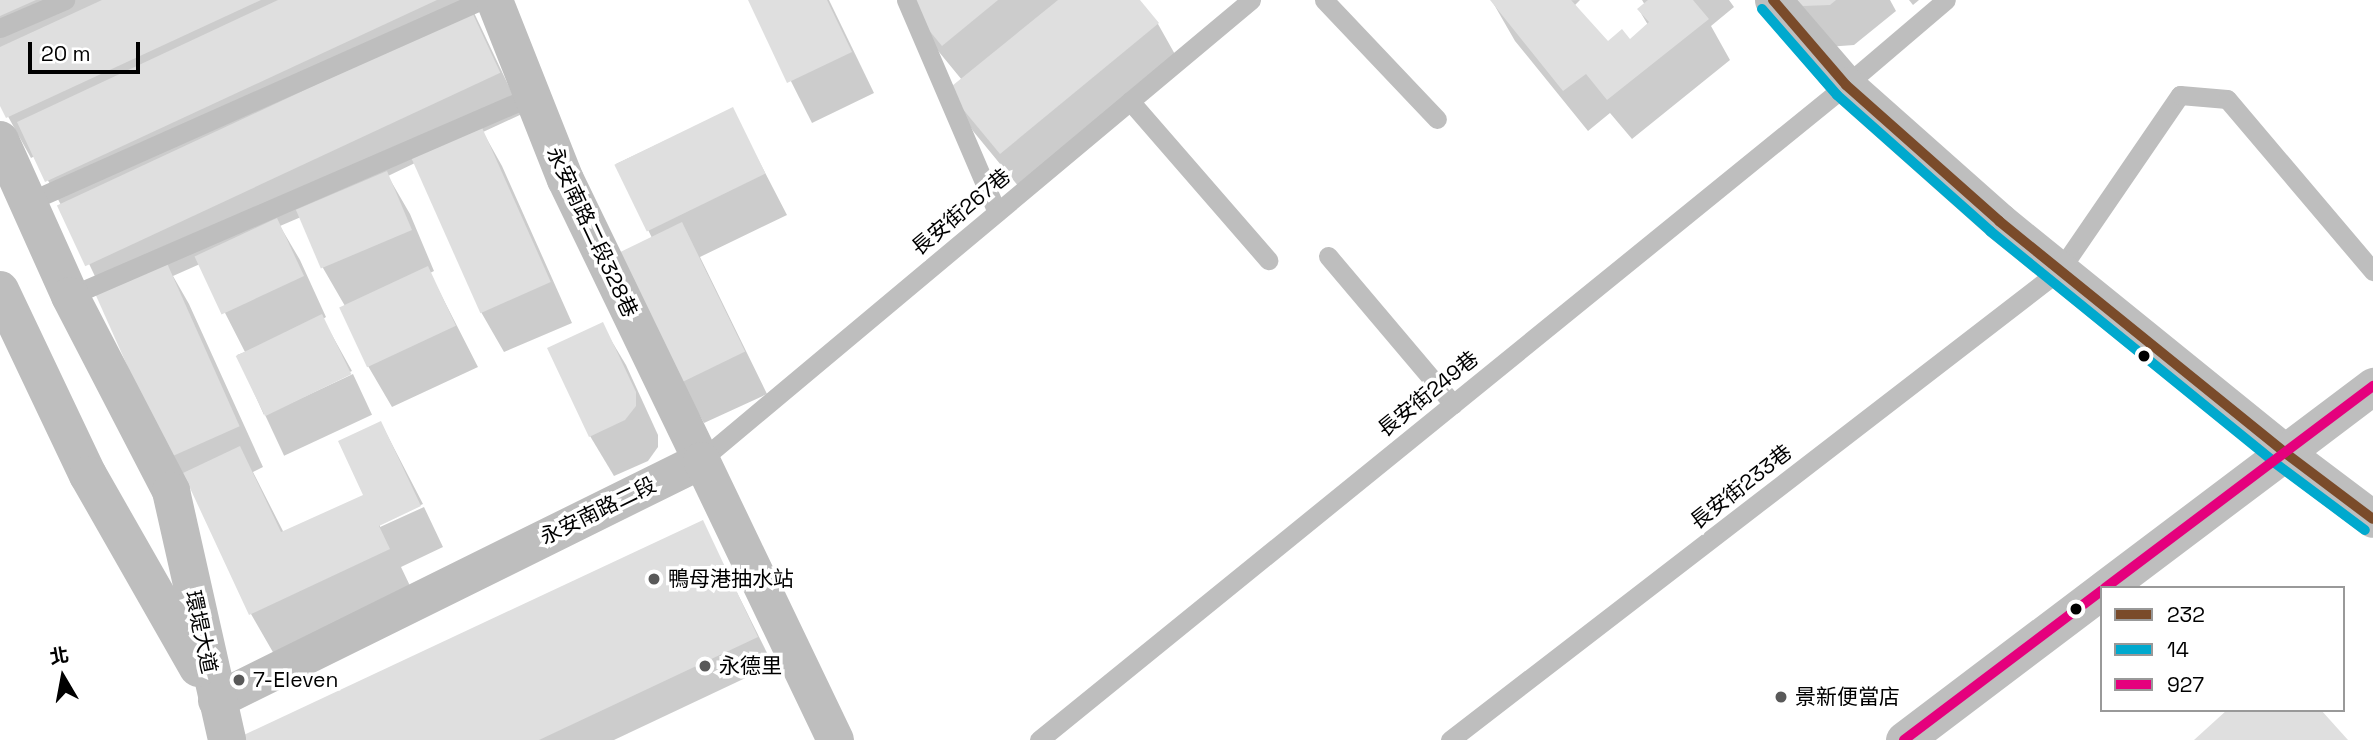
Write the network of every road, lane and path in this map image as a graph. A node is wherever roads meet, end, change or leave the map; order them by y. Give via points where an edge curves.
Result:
1 (65, 0) edge
2 (481, 0) edge
3 (494, 0) edge
4 (906, 0) edge
5 (1251, 0) edge
6 (1324, 0) edge
7 (1773, 0) edge
8 (1945, 0) edge
9 (0, 28) edge
10 (1846, 85) junction
11 (532, 96) junction
12 (1130, 100) junction
13 (1437, 119) dead end
14 (0, 141) edge
15 (28, 202) junction
16 (997, 212) junction
17 (1328, 256) dead end
18 (1268, 260) dead end
19 (2060, 270) junction
20 (2373, 271) edge
21 (0, 290) edge
22 (70, 296) junction
23 (2373, 386) edge
24 (1453, 404) junction
25 (2284, 452) junction
26 (701, 460) junction
27 (2373, 519) edge
28 (2107, 586) edge
29 (2100, 591) edge
30 (216, 700) junction
31 (227, 740) edge
32 (835, 740) edge
33 (1039, 740) edge
34 (1450, 740) edge
35 (1904, 740) edge

1 - 9 lane
2 - 15 lane
3 - 11 street, 永安南路二段328巷
4 - 16 lane
5 - 12 lane, 長安街267巷
6 - 13 lane
7 - 10 street
8 - 10 lane, 長安街249巷
10 - 19 street
10 - 24 lane, 長安街249巷
11 - 22 lane
11 - 26 street, 永安南路二段328巷 via 565,179
12 - 16 lane, 長安街267巷
12 - 18 lane
14 - 15 street, 環堤大道
15 - 22 street, 環堤大道
16 - 26 lane, 長安街267巷
17 - 24 lane
19 - 20 lane, 長安街233巷 via 2180,95 2227,99
19 - 25 street
19 - 34 lane, 長安街233巷
21 - 30 street, 環堤大道 via 88,475
22 - 30 street, 環堤大道 via 170,491
23 - 25 street
24 - 33 lane, 長安街249巷
25 - 27 street
25 - 28 street
26 - 30 street, 永安南路二段
26 - 32 street
29 - 35 street
30 - 31 street

